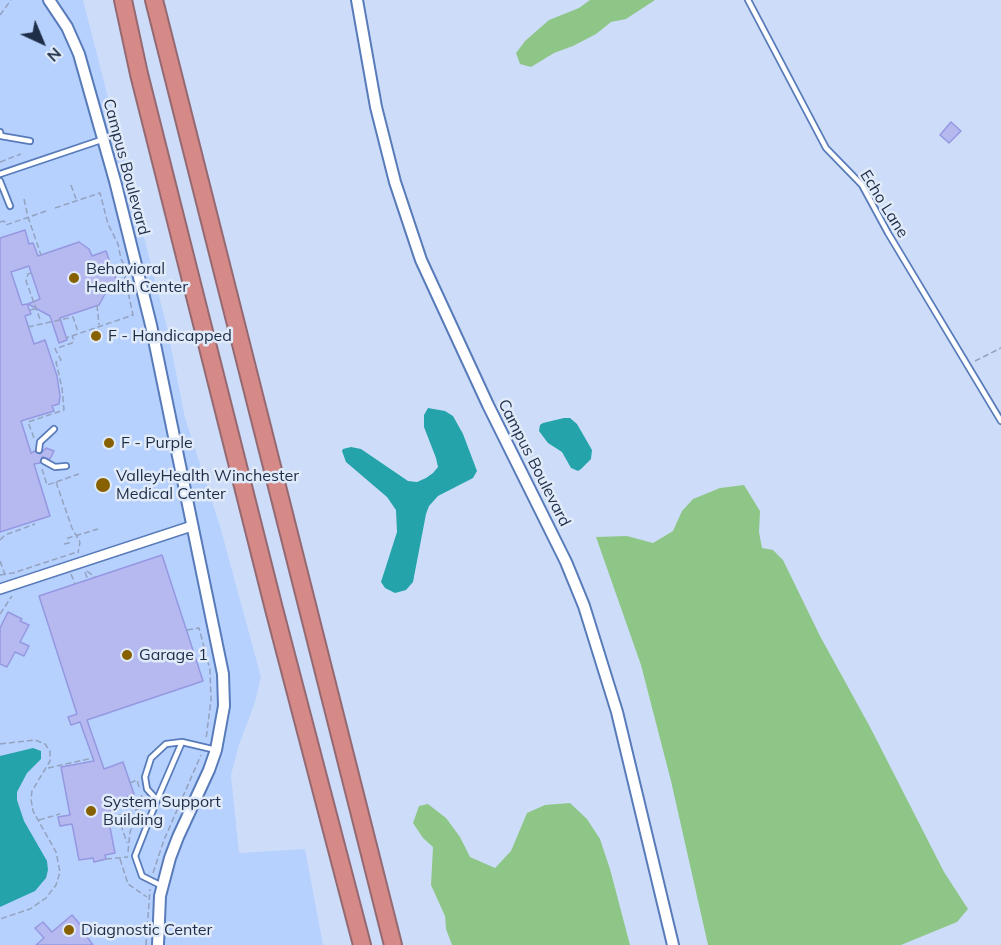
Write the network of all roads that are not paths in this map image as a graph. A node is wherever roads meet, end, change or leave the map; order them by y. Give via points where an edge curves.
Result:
1 (49, 0) edge
2 (116, 0) edge
3 (123, 0) edge
4 (154, 0) edge
5 (357, 0) edge
6 (748, 0) edge
7 (139, 74) junction
8 (0, 132) edge
9 (104, 139) junction
10 (30, 141) dead end
11 (0, 174) edge
12 (0, 181) edge
13 (10, 206) dead end
14 (1001, 421) edge
15 (54, 429) dead end
16 (39, 450) dead end
17 (42, 462) road end
18 (66, 466) dead end
19 (192, 526) junction
20 (0, 589) edge
21 (182, 742) junction
22 (216, 750) junction
23 (157, 800) junction
24 (156, 883) junction
25 (158, 945) edge
26 (360, 945) edge
27 (393, 945) edge
28 (673, 945) edge

1 - 9 street, Campus Boulevard via 80,54
2 - 7 highway
3 - 7 highway
4 - 27 highway
5 - 28 street, Campus Boulevard via 376,106 395,182 421,260 566,562 590,625 617,712
6 - 14 lane, Echo Lane via 826,148 862,185
7 - 26 highway
8 - 10 lane via 2,136
9 - 11 lane
9 - 19 street, Campus Boulevard via 151,325
12 - 13 lane
15 - 16 lane via 40,441
17 - 18 lane
19 - 20 street
19 - 22 street, Campus Boulevard via 223,674 224,706
21 - 22 lane
21 - 23 lane
21 - 23 lane via 166,744 151,758 145,777 147,789
22 - 24 street, Campus Boulevard
23 - 24 lane via 135,856 142,876
24 - 25 street, Campus Boulevard

